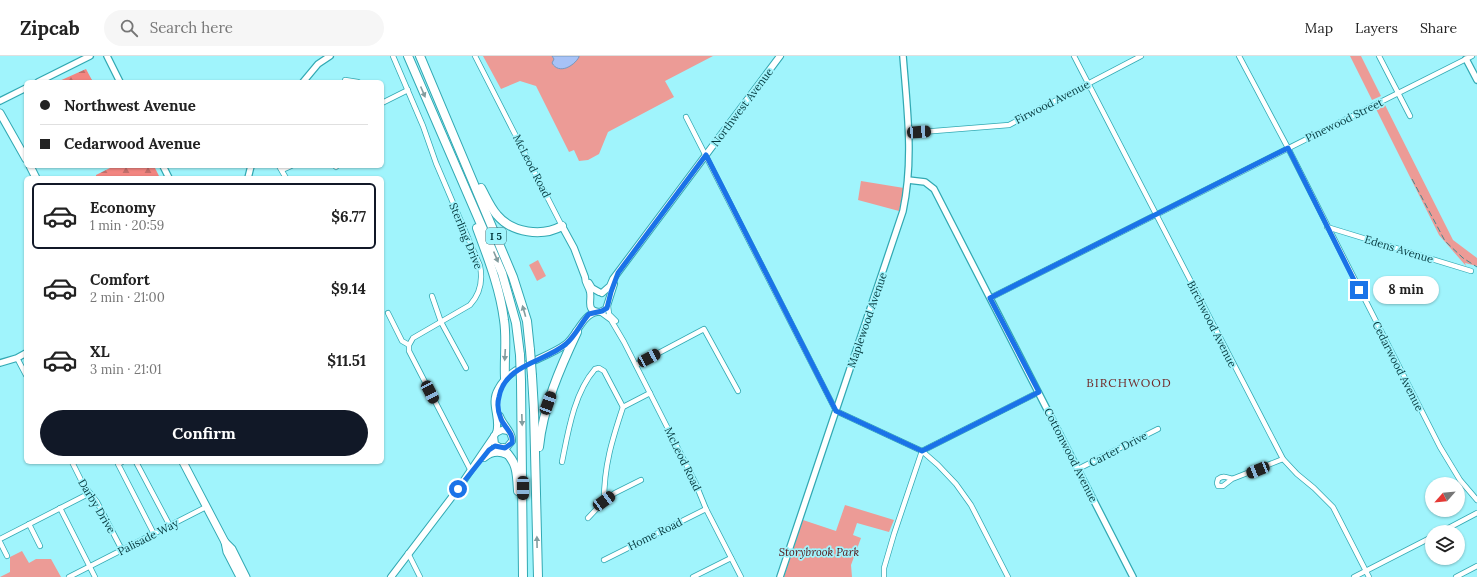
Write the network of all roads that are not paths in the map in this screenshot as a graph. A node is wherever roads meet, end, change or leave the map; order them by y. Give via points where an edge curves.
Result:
1 (90, 56) edge
2 (107, 56) edge
3 (330, 56) edge
4 (393, 56) edge
5 (408, 56) edge
6 (420, 56) edge
7 (475, 56) edge
8 (780, 56) edge
9 (903, 56) edge
10 (1074, 56) edge
11 (1141, 56) edge
12 (1239, 56) edge
13 (1379, 56) edge
14 (1468, 57) edge
15 (42, 80) edge
16 (119, 80) edge
17 (304, 80) edge
18 (1477, 80) edge
19 (1088, 83) junction
20 (24, 89) edge
21 (408, 90) junction
22 (1398, 93) junction
23 (0, 101) edge
24 (384, 102) edge
25 (0, 113) edge
26 (1410, 116) dead end
27 (686, 117) dead end
28 (450, 126) junction
29 (909, 132) junction
30 (1288, 148) junction
31 (24, 155) edge
32 (706, 155) junction
33 (457, 171) junction
34 (908, 180) junction
35 (1156, 214) junction
36 (562, 226) junction
37 (1327, 227) junction
38 (1471, 271) dead end
39 (618, 273) junction
40 (585, 277) junction
41 (600, 293) junction
42 (432, 296) dead end
43 (990, 298) junction
44 (589, 301) junction
45 (608, 303) junction
46 (598, 312) junction
47 (388, 313) dead end
48 (441, 322) junction
49 (577, 332) junction
50 (624, 342) junction
51 (410, 345) junction
52 (562, 346) junction
53 (24, 354) edge
54 (17, 358) junction
55 (0, 363) edge
56 (636, 365) junction
57 (466, 368) dead end
58 (24, 370) edge
59 (517, 370) junction
60 (505, 378) junction
61 (738, 392) dead end
62 (1039, 392) junction
63 (650, 393) junction
64 (623, 407) junction
65 (836, 411) junction
66 (1158, 429) dead end
67 (508, 431) junction
68 (495, 435) junction
69 (501, 447) junction
70 (922, 451) junction
71 (510, 455) junction
72 (484, 457) junction
73 (1283, 460) junction
74 (562, 462) dead end
75 (73, 464) edge
76 (118, 464) edge
77 (137, 464) edge
78 (184, 464) edge
79 (472, 469) junction
80 (1078, 469) junction
81 (641, 480) dead end
82 (1232, 480) dead end
83 (90, 493) junction
84 (1477, 500) edge
85 (604, 501) junction
86 (536, 507) junction
87 (60, 508) junction
88 (206, 508) junction
89 (706, 509) junction
90 (1477, 514) edge
91 (588, 518) dead end
92 (29, 524) junction
93 (1455, 525) edge
94 (170, 526) junction
95 (154, 534) junction
96 (0, 539) edge
97 (1425, 541) edge
98 (0, 542) edge
99 (224, 542) junction
100 (40, 546) dead end
101 (122, 550) junction
102 (408, 553) junction
103 (8, 556) dead end
104 (731, 558) junction
105 (604, 560) dead end
106 (90, 566) junction
107 (1477, 566) edge
108 (1366, 571) junction
109 (523, 576) edge
110 (69, 577) edge
111 (95, 577) edge
112 (240, 577) edge
113 (246, 577) edge
114 (391, 577) edge
115 (420, 577) edge
116 (538, 577) edge
117 (693, 577) edge
118 (742, 577) edge
119 (780, 577) edge
120 (884, 577) edge
121 (1008, 577) edge
122 (1133, 577) edge
123 (1354, 577) edge
124 (1369, 577) edge
125 (1456, 577) edge

1 - 15 street
2 - 16 street
3 - 17 street via 318,64
4 - 21 street, Sterling Drive
5 -> 33 highway, I 5
6 - 28 highway, I 5
7 - 36 street, McLeod Road
8 - 32 main road, Northwest Avenue
9 - 29 street, Maplewood Avenue
10 - 19 street, Birchwood Avenue
11 - 19 street, Firwood Avenue
12 - 30 street, Cedarwood Avenue
13 - 22 street
14 - 18 street
14 - 22 street, Pinewood Street
19 - 29 street, Firwood Avenue via 1009,124
19 - 35 street, Birchwood Avenue
20 - 23 street
21 - 24 street
21 - 48 street, Sterling Drive via 482,274 477,298
22 - 26 street
22 - 30 street, Pinewood Street
25 - 31 main road
27 - 32 street
28 - 36 highway via 489,204 502,220 516,229 534,232 549,231
86 -> 28 highway, I 5, bridge via 532,376 526,321 513,277
29 - 34 street, Maplewood Avenue
30 - 35 street, Pinewood Street
30 - 37 street, Cedarwood Avenue
32 - 39 main road, Northwest Avenue
32 - 65 street
33 -> 60 highway via 503,310 506,341
33 -> 109 highway, I 5, bridge via 502,273 516,323 521,381
34 - 43 street, Cottonwood Avenue via 925,182 934,190
34 - 65 street, Maplewood Avenue via 899,224
35 - 43 street, Pinewood Street
35 - 73 street, Birchwood Avenue
36 - 40 main road, McLeod Road
37 - 38 street, Edens Avenue
37 - 84 street, Cedarwood Avenue via 1440,447 1460,480
39 - 41 main road, Northwest Avenue via 607,289
39 - 45 main road, Northwest Avenue
40 - 41 main road, McLeod Road via 592,288
40 - 44 main road, McLeod Road via 590,293
41 - 44 main road via 594,293
41 - 45 main road via 606,295
42 - 48 street
43 - 62 street, Cottonwood Avenue
44 - 46 main road via 592,309
44 - 52 main road via 583,316
45 - 46 main road via 605,310
45 - 50 street, McLeod Road via 610,314
46 - 49 main road via 589,314
46 - 50 street, McLeod Road via 611,320
47 - 51 street via 402,341
48 - 51 street, Sterling Drive via 413,338
48 - 57 street
49 - 52 main road
49 - 86 highway via 545,413 540,438
50 - 56 street, McLeod Road
51 - 79 street via 409,351
52 - 59 main road
53 - 54 street
54 - 55 street
54 - 58 street
56 - 61 street via 704,329
56 - 63 street, McLeod Road
59 - 60 main road
59 - 67 main road via 504,385 498,401 501,419
60 - 68 main road via 495,398 498,424
62 - 70 street
62 - 80 street, Cottonwood Avenue
63 - 64 street
63 - 89 street, McLeod Road
64 - 74 street via 604,371 595,369 571,418
64 - 85 street via 609,451
65 - 70 street
65 - 119 street, Maplewood Avenue
66 - 80 street, Carter Drive
67 - 68 main road via 502,430
67 - 69 main road via 512,435 512,441 508,446
68 - 69 main road via 495,442
68 - 79 main road
69 - 71 highway
69 - 72 main road via 495,446
70 - 120 street via 894,534 884,568
70 - 121 street via 956,484 971,505
71 - 72 highway via 496,451
71 - 109 highway via 516,469
72 - 79 main road
73 - 82 street
73 - 108 street, Birchwood Avenue via 1333,507
75 - 83 street, Darby Drive
76 - 95 street
77 - 94 street
78 - 88 main road
79 - 102 main road
80 - 122 street, Cottonwood Avenue
81 - 85 street
83 - 87 street
83 - 101 street, Darby Drive
85 - 91 street
116 -> 86 highway, I 5
87 - 92 street
87 - 106 street
88 - 94 street, Palisade Way
88 - 99 main road
89 - 104 street, McLeod Road
89 - 105 street, Home Road
90 - 93 street
92 - 96 street
92 - 100 street
94 - 95 street, Palisade Way
95 - 101 street, Palisade Way
97 - 108 street
98 - 103 street
99 - 112 main road
99 - 113 main road via 232,549
101 - 106 street, Palisade Way
102 - 114 main road
102 - 115 street
104 - 117 street
104 - 118 street, McLeod Road
106 - 110 street, Palisade Way
106 - 111 street
107 - 125 street
108 - 123 street
108 - 124 street, Birchwood Avenue

